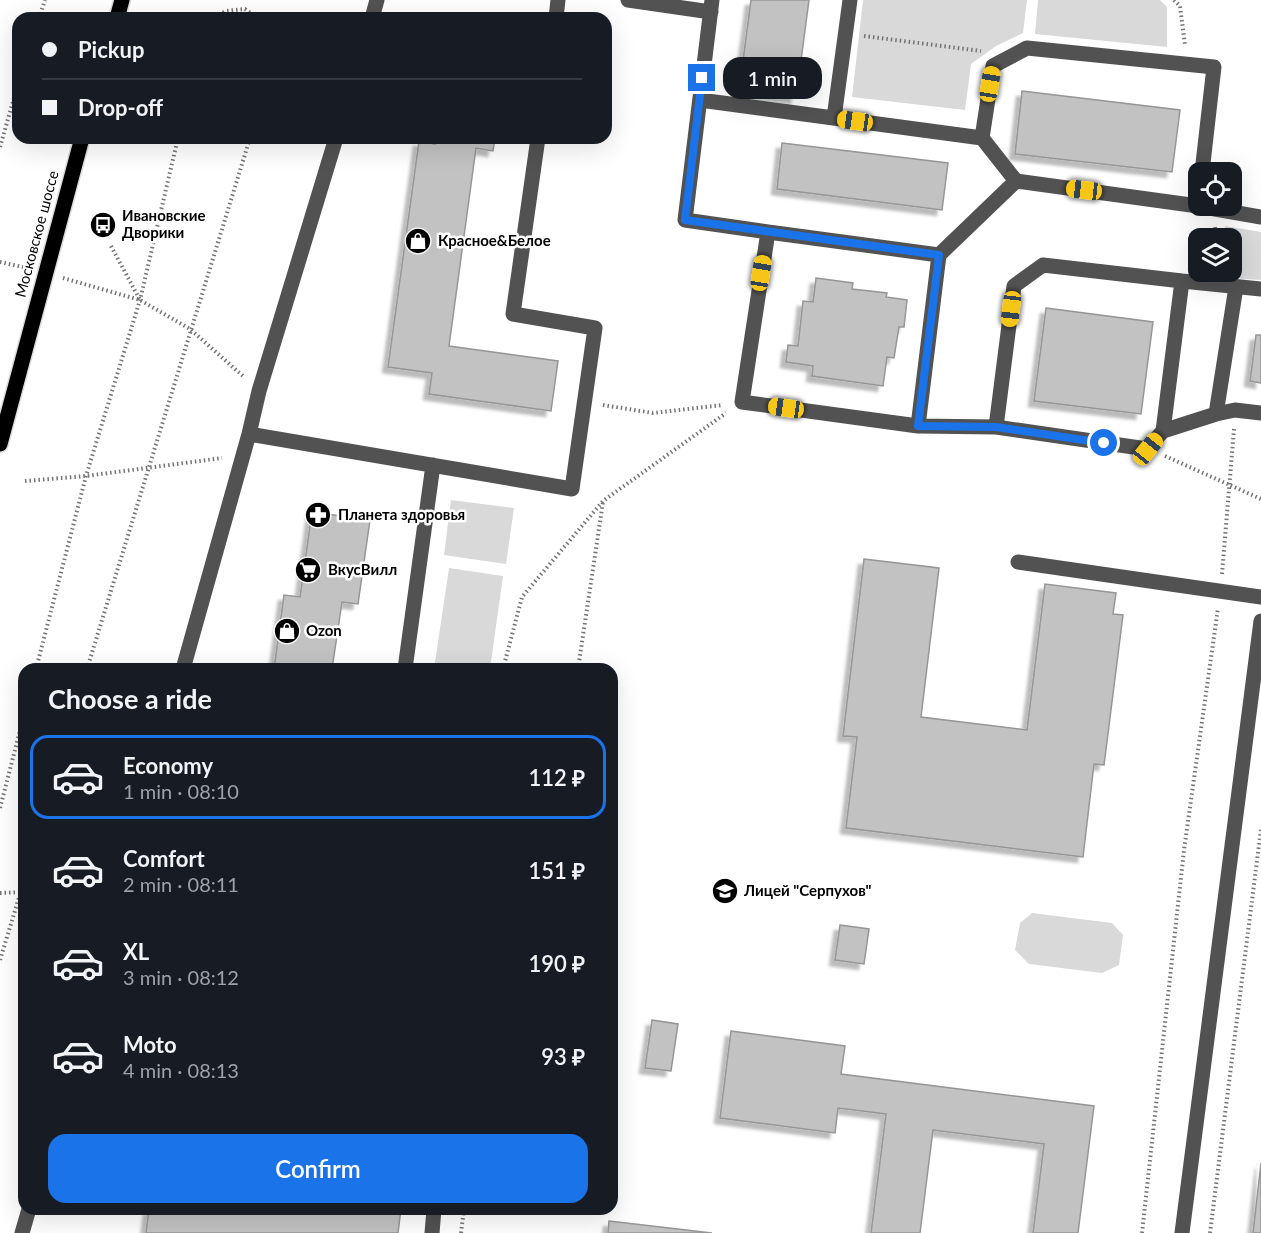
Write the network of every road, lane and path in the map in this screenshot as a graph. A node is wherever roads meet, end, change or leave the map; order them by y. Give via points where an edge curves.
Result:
1 (628, 0) edge
2 (850, 0) edge
3 (1176, 0) edge
4 (711, 6) edge
5 (224, 12) edge
6 (249, 12) edge
7 (845, 33) junction
8 (1187, 64) junction
9 (993, 66) junction
10 (700, 100) junction
11 (12, 105) edge
12 (834, 118) junction
13 (982, 138) junction
14 (80, 144) edge
15 (177, 144) edge
16 (248, 144) edge
17 (334, 144) edge
18 (537, 144) edge
19 (0, 147) edge
20 (1203, 162) edge
21 (1016, 181) junction
22 (1188, 205) edge
23 (1242, 214) edge
24 (1261, 217) edge
25 (768, 232) junction
26 (111, 246) dead end
27 (939, 255) junction
28 (0, 262) edge
29 (44, 272) junction
30 (1182, 281) junction
31 (1236, 287) junction
32 (1261, 289) edge
33 (140, 300) junction
34 (190, 329) junction
35 (259, 391) junction
36 (742, 402) junction
37 (584, 403) junction
38 (1236, 410) junction
39 (1261, 413) edge
40 (1216, 414) junction
41 (918, 426) junction
42 (996, 427) junction
43 (1163, 431) junction
44 (249, 434) junction
45 (0, 444) edge
46 (1148, 449) junction
47 (244, 455) junction
48 (433, 465) junction
49 (147, 467) junction
50 (86, 476) junction
51 (25, 481) dead end
52 (1229, 482) junction
53 (1261, 499) edge
54 (603, 501) junction
55 (1018, 562) dead end
56 (1220, 591) junction
57 (1261, 597) edge
58 (1261, 621) edge
59 (38, 663) edge
60 (89, 663) edge
61 (185, 663) edge
62 (406, 663) edge
63 (505, 663) edge
64 (579, 663) edge
65 (18, 739) edge
66 (0, 808) edge
67 (1261, 829) edge
68 (18, 892) edge
69 (0, 893) edge
70 (18, 904) edge
71 (0, 960) edge
72 (27, 1215) edge
73 (434, 1215) edge
74 (463, 1215) edge
75 (22, 1233) edge
76 (432, 1233) edge
77 (461, 1233) edge
78 (1142, 1233) edge
79 (1182, 1233) edge
80 (1210, 1233) edge

1 - 4 lane
2 - 7 lane
3 - 8 path
4 - 10 lane
5 - 6 path
7 - 9 path via 988,52
7 - 12 lane
8 - 9 lane via 1027,48
8 - 20 lane via 1214,67
9 - 13 lane
10 - 12 lane
10 - 25 lane via 685,220
11 - 19 path
12 - 13 lane
13 - 21 lane
14 - 29 main road, Московское шоссе
15 - 33 path
16 - 34 path
17 - 35 lane
18 - 37 lane via 513,314 595,328
21 - 22 lane
21 - 27 lane
23 - 24 lane
25 - 27 lane
25 - 36 lane
26 - 33 path
27 - 41 lane
28 - 29 path
29 - 33 path
29 - 45 main road, Московское шоссе
30 - 31 lane
30 - 42 lane via 1043,265 1014,286
30 - 43 lane
31 - 32 lane
31 - 40 lane
33 - 34 path
33 - 50 path
34 - 35 path
34 - 49 path
35 - 44 lane
36 - 37 path via 653,413
36 - 41 lane
36 - 54 path
37 - 48 lane via 572,489
38 - 39 lane
38 - 40 lane
38 - 52 path
40 - 43 lane
41 - 42 lane
42 - 46 lane
43 - 46 lane
44 - 47 lane
44 - 48 lane
46 - 52 path
47 - 49 path
47 - 61 lane
48 - 62 lane
49 - 50 path
49 - 60 path
50 - 51 path
50 - 59 path
52 - 53 path
52 - 56 path
54 - 63 path via 522,597
54 - 64 path
55 - 56 lane
56 - 57 lane
56 - 78 path via 1184,850
58 - 79 lane
65 - 66 path
67 - 80 path
68 - 69 path
70 - 71 path
72 - 75 lane
73 - 76 lane
74 - 77 path

